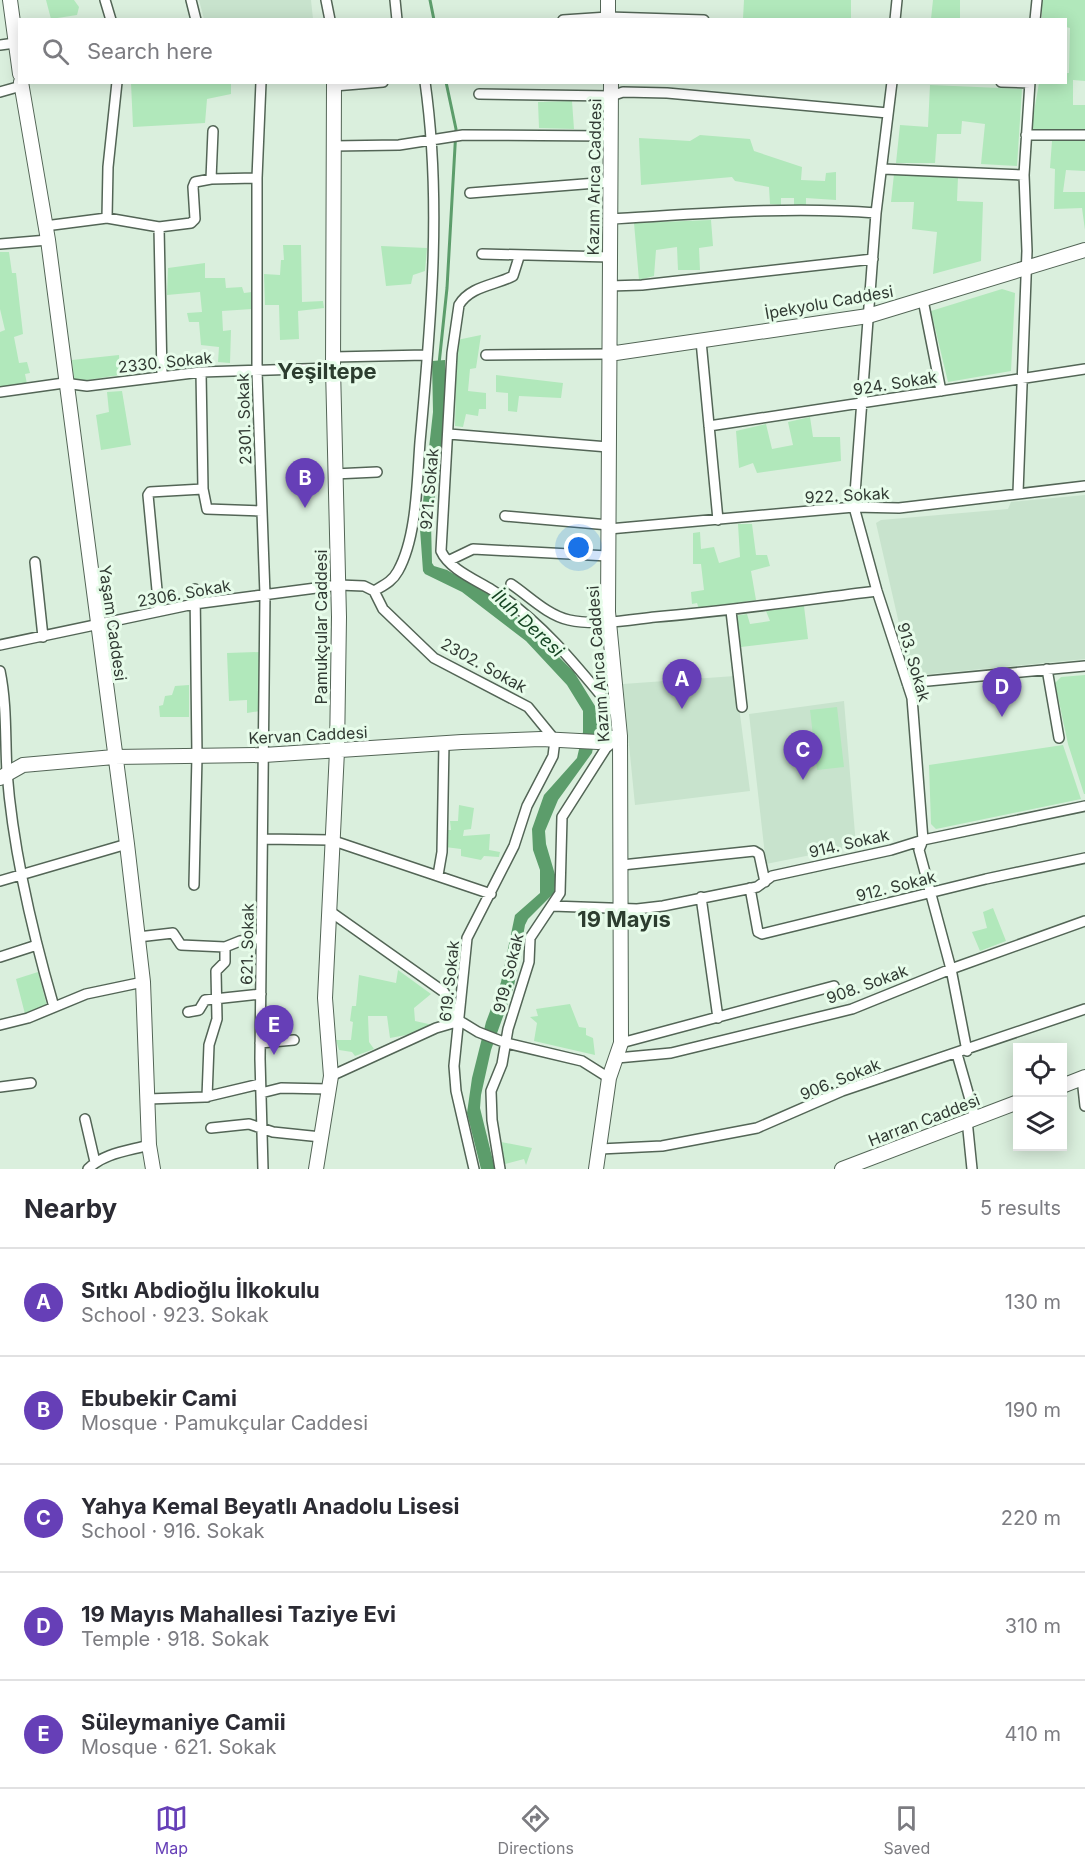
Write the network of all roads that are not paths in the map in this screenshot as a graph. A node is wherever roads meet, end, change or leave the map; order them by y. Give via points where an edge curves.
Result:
1 (10, 0) edge
2 (105, 0) edge
3 (191, 0) edge
4 (326, 0) edge
5 (395, 0) edge
6 (608, 0) edge
7 (897, 0) edge
8 (1037, 0) edge
9 (110, 18) edge
10 (196, 18) edge
11 (330, 18) edge
12 (397, 18) edge
13 (608, 18) edge
14 (895, 18) edge
15 (1035, 18) edge
16 (15, 43) junction
17 (0, 45) edge
18 (18, 66) edge
19 (18, 82) edge
20 (21, 84) edge
21 (117, 84) edge
22 (261, 84) edge
23 (334, 84) edge
24 (425, 84) edge
25 (892, 84) edge
26 (1030, 84) edge
27 (611, 89) edge
28 (0, 92) edge
29 (479, 94) dead end
30 (888, 113) junction
31 (213, 131) dead end
32 (1026, 135) junction
33 (1085, 135) edge
34 (609, 136) junction
35 (433, 140) junction
36 (333, 146) junction
37 (883, 168) junction
38 (1024, 175) junction
39 (257, 177) junction
40 (211, 179) junction
41 (609, 182) junction
42 (470, 193) dead end
43 (876, 213) junction
44 (107, 218) junction
45 (610, 219) junction
46 (159, 227) junction
47 (47, 233) junction
48 (0, 244) edge
49 (1085, 250) edge
50 (482, 254) dead end
51 (519, 257) junction
52 (610, 257) junction
53 (873, 259) junction
54 (1026, 269) junction
55 (609, 286) junction
56 (923, 300) junction
57 (868, 316) junction
58 (701, 341) junction
59 (609, 354) junction
60 (426, 355) junction
61 (486, 355) dead end
62 (333, 362) junction
63 (1085, 369) edge
64 (201, 372) junction
65 (257, 372) junction
66 (162, 375) junction
67 (1022, 378) junction
68 (64, 383) junction
69 (941, 391) junction
70 (0, 392) edge
71 (863, 404) junction
72 (709, 426) junction
73 (449, 434) junction
74 (608, 447) junction
75 (377, 472) dead end
76 (334, 474) junction
77 (1085, 486) edge
78 (203, 489) junction
79 (1018, 493) junction
80 (854, 507) junction
81 (261, 511) junction
82 (505, 516) dead end
83 (718, 520) junction
84 (609, 527) junction
85 (608, 556) junction
86 (448, 561) junction
87 (35, 562) dead end
88 (511, 584) dead end
89 (339, 585) junction
90 (195, 589) dead end
91 (374, 591) junction
92 (877, 591) junction
93 (265, 595) junction
94 (194, 604) junction
95 (159, 611) junction
96 (731, 611) junction
97 (608, 621) junction
98 (96, 624) junction
99 (43, 637) junction
100 (0, 645) edge
101 (1085, 666) edge
102 (1047, 669) junction
103 (0, 671) edge
104 (907, 683) junction
105 (2, 693) edge
106 (742, 708) dead end
107 (618, 717) junction
108 (620, 736) junction
109 (1059, 738) dead end
110 (562, 741) junction
111 (444, 742) junction
112 (337, 751) junction
113 (264, 755) junction
114 (197, 756) junction
115 (114, 757) junction
116 (4, 775) edge
117 (1085, 806) edge
118 (264, 839) junction
119 (331, 840) junction
120 (923, 840) junction
121 (127, 844) junction
122 (1085, 858) edge
123 (622, 865) junction
124 (22, 874) junction
125 (438, 875) junction
126 (0, 881) edge
127 (765, 882) junction
128 (194, 885) dead end
129 (750, 888) junction
130 (930, 893) junction
131 (491, 894) junction
132 (701, 897) junction
133 (552, 906) junction
134 (622, 908) junction
135 (328, 910) junction
136 (1085, 921) edge
137 (138, 937) junction
138 (261, 939) junction
139 (37, 945) junction
140 (225, 947) junction
141 (0, 957) edge
142 (951, 969) junction
143 (143, 982) junction
144 (834, 986) dead end
145 (261, 994) junction
146 (216, 999) junction
147 (54, 1007) junction
148 (1085, 1009) edge
149 (188, 1012) dead end
150 (718, 1018) junction
151 (460, 1021) junction
152 (0, 1025) edge
153 (294, 1040) dead end
154 (260, 1042) junction
155 (503, 1042) junction
156 (621, 1043) junction
157 (967, 1051) junction
158 (957, 1054) junction
159 (617, 1058) junction
160 (1083, 1077) edge
161 (609, 1078) junction
162 (31, 1083) dead end
163 (330, 1083) junction
164 (1067, 1084) edge
165 (0, 1087) edge
166 (260, 1089) junction
167 (207, 1097) junction
168 (148, 1099) junction
169 (1013, 1103) edge
170 (1085, 1106) edge
171 (85, 1119) dead end
172 (971, 1119) junction
173 (263, 1127) junction
174 (211, 1128) dead end
175 (321, 1137) junction
176 (149, 1145) junction
177 (600, 1149) junction
178 (873, 1163) edge
179 (92, 1166) edge
180 (153, 1169) edge
181 (263, 1169) edge
182 (316, 1169) edge
183 (474, 1169) edge
184 (500, 1169) edge
185 (596, 1169) edge
186 (842, 1169) edge
187 (972, 1169) edge

1 - 16 street, Yaşam Caddesi
2 - 9 street
3 - 10 street
4 - 11 street
5 - 12 street
6 - 13 street
7 - 14 street
8 - 15 street
16 - 17 street
16 - 18 street, Yaşam Caddesi
19 - 28 street
20 - 47 street, Yaşam Caddesi
21 - 44 street
22 - 39 street, 2301. Sokak
23 - 36 street, Pamukçular Caddesi
24 - 35 street
25 - 30 street, 913. Sokak
26 - 32 street
27 - 29 street
27 - 30 street
27 - 34 street, Kazım Arıca Caddesi
30 - 37 street, 913. Sokak
31 - 40 street
32 - 33 street
32 - 38 street
34 - 35 street via 463,135
34 - 41 street, Kazım Arıca Caddesi
35 - 36 street
35 - 60 street via 435,243
36 - 62 street, Pamukçular Caddesi
37 - 38 street
37 - 43 street, 913. Sokak
38 - 54 street
39 - 40 street
39 - 65 street, 2301. Sokak
40 - 46 street via 200,180 193,187 195,219 191,223
41 - 42 street
41 - 45 street, Kazım Arıca Caddesi
43 - 45 street via 840,210
43 - 53 street, 913. Sokak
44 - 46 street
44 - 47 street
45 - 52 street, Kazım Arıca Caddesi
46 - 66 street
47 - 48 street
47 - 68 street, Yaşam Caddesi
49 - 54 street, İpekyolu Caddesi
50 - 51 street
51 - 52 street
51 - 73 street, 921. Sokak via 513,276 478,289 459,304 452,353
52 - 55 street, Kazım Arıca Caddesi
53 - 55 street
53 - 57 street, 913. Sokak
54 - 56 street, İpekyolu Caddesi
54 - 67 street
55 - 59 street, Kazım Arıca Caddesi
56 - 57 street, İpekyolu Caddesi
56 - 69 street
57 - 58 street, İpekyolu Caddesi
57 - 71 street, 913. Sokak
58 - 59 street, İpekyolu Caddesi
58 - 72 street
59 - 61 street
59 - 74 street, Kazım Arıca Caddesi
60 - 62 street, 2330. Sokak
60 - 91 street via 408,545 391,582
62 - 65 street, 2330. Sokak
62 - 76 street, Pamukçular Caddesi
63 - 67 street, 924. Sokak
64 - 65 street, 2330. Sokak
64 - 66 street, 2330. Sokak
64 - 78 street
65 - 81 street, 2301. Sokak
66 - 68 street, 2330. Sokak via 87,386
67 - 69 street, 924. Sokak
67 - 79 street
68 - 70 street, 2330. Sokak
68 - 98 street, Yaşam Caddesi
69 - 71 street, 924. Sokak
71 - 72 street, 924. Sokak
71 - 80 street, 913. Sokak
72 - 83 street
73 - 74 street
73 - 86 street, 921. Sokak via 440,531 441,551
74 - 84 street, Kazım Arıca Caddesi
75 - 76 street
76 - 89 street, Pamukçular Caddesi
77 - 79 street, 922. Sokak
78 - 81 street via 207,508
78 - 95 street via 158,490 148,495
79 - 80 street, 922. Sokak via 899,508
80 - 83 street, 922. Sokak
80 - 92 street, 913. Sokak
81 - 93 street, 2301. Sokak
82 - 84 street, 922. Sokak
83 - 84 street, 922. Sokak
84 - 85 street, Kazım Arıca Caddesi
85 - 86 street via 473,549
85 - 97 street, Kazım Arıca Caddesi
86 - 107 street via 495,591 527,618 587,678
87 - 99 street
88 - 97 street via 552,613 570,620
89 - 91 street via 364,586
89 - 93 street, 2306. Sokak
89 - 112 street, Pamukçular Caddesi
90 - 94 street
91 - 110 street, 2302. Sokak via 383,609 434,658 528,707
92 - 96 street
92 - 104 street, 913. Sokak
93 - 94 street, 2306. Sokak
93 - 113 street, 2301. Sokak
94 - 95 street, 2306. Sokak
94 - 114 street
95 - 98 street, 2306. Sokak
96 - 97 street
96 - 106 street
97 - 107 street, Kazım Arıca Caddesi
98 - 99 street, 2306. Sokak
98 - 115 street, Yaşam Caddesi
99 - 100 street, 2306. Sokak
101 - 102 street
102 - 104 street
102 - 109 street
103 - 105 street
104 - 120 street, 913. Sokak via 912,698
105 - 116 street
107 - 108 street, Kazım Arıca Caddesi
108 - 110 street, Kervan Caddesi via 598,742
108 - 123 street, Kazım Arıca Caddesi
108 - 133 street, 919. Sokak via 606,748 562,817 560,893
110 - 111 street, Kervan Caddesi
110 - 131 street, 619. Sokak via 527,806 514,846
111 - 112 street, Kervan Caddesi
111 - 125 street
112 - 113 street, Kervan Caddesi
112 - 119 street, Pamukçular Caddesi
113 - 114 street, Kervan Caddesi
113 - 118 street, 621. Sokak
114 - 115 street, Kervan Caddesi
114 - 128 street
115 - 116 street, Kervan Caddesi via 30,764
115 - 121 street, Yaşam Caddesi
116 - 124 street
117 - 120 street, 914. Sokak
118 - 119 street
118 - 138 street, 621. Sokak
119 - 125 street
119 - 135 street, Pamukçular Caddesi
120 - 127 street, 914. Sokak via 772,876
120 - 130 street, 913. Sokak via 919,850
121 - 124 street
121 - 137 street, Yaşam Caddesi
122 - 130 street, 912. Sokak
123 - 127 street via 754,851 759,854
123 - 134 street, Kazım Arıca Caddesi
124 - 126 street
124 - 139 street
125 - 131 street
127 - 129 street, 914. Sokak
129 - 130 street, 912. Sokak via 755,923 762,934
129 - 132 street, 914. Sokak
130 - 142 street, 913. Sokak
131 - 151 street, 619. Sokak via 467,938
132 - 134 street, 914. Sokak via 663,906
132 - 150 street
133 - 134 street, 914. Sokak
133 - 155 street, 919. Sokak via 530,938 529,962
134 - 156 street, Kazım Arıca Caddesi
135 - 151 street via 444,992
135 - 163 street, Pamukçular Caddesi via 325,998
136 - 142 street, 908. Sokak
137 - 140 street via 172,933 181,945
137 - 143 street, Yaşam Caddesi
138 - 140 street
138 - 145 street, 621. Sokak
139 - 141 street
139 - 147 street
140 - 146 street via 225,962 215,976
142 - 157 street, 913. Sokak
142 - 159 street, 908. Sokak via 852,1009 671,1053
143 - 147 street via 86,994
143 - 168 street, Yaşam Caddesi
144 - 150 street
145 - 146 street
145 - 154 street, 621. Sokak
146 - 149 street via 203,1001 199,1010
146 - 167 street
147 - 152 street
148 - 157 street, 906. Sokak
150 - 156 street
151 - 155 street
151 - 163 street via 436,1028
151 - 183 street, 619. Sokak via 455,1074
153 - 154 street
154 - 166 street, 621. Sokak
155 - 161 street via 582,1061
155 - 184 street, 919. Sokak via 491,1091
156 - 159 street, Kazım Arıca Caddesi
157 - 158 street, 906. Sokak
158 - 172 street
158 - 177 street, 906. Sokak via 842,1091 757,1128 662,1146
159 - 161 street, Kazım Arıca Caddesi
160 - 164 street
160 - 170 street
161 - 177 street, Kazım Arıca Caddesi
162 - 165 street
163 - 166 street
163 - 175 street, Pamukçular Caddesi
166 - 167 street
166 - 173 street, 621. Sokak
167 - 168 street
168 - 176 street, Yaşam Caddesi
169 - 172 street, Harran Caddesi
171 - 179 street
172 - 178 street, Harran Caddesi
172 - 187 street
173 - 174 street via 249,1124
173 - 175 street via 273,1132
173 - 181 street, 621. Sokak
175 - 182 street, Pamukçular Caddesi
176 - 179 street via 112,1155
176 - 180 street, Yaşam Caddesi
177 - 185 street, Kazım Arıca Caddesi
178 - 186 street, Harran Caddesi

